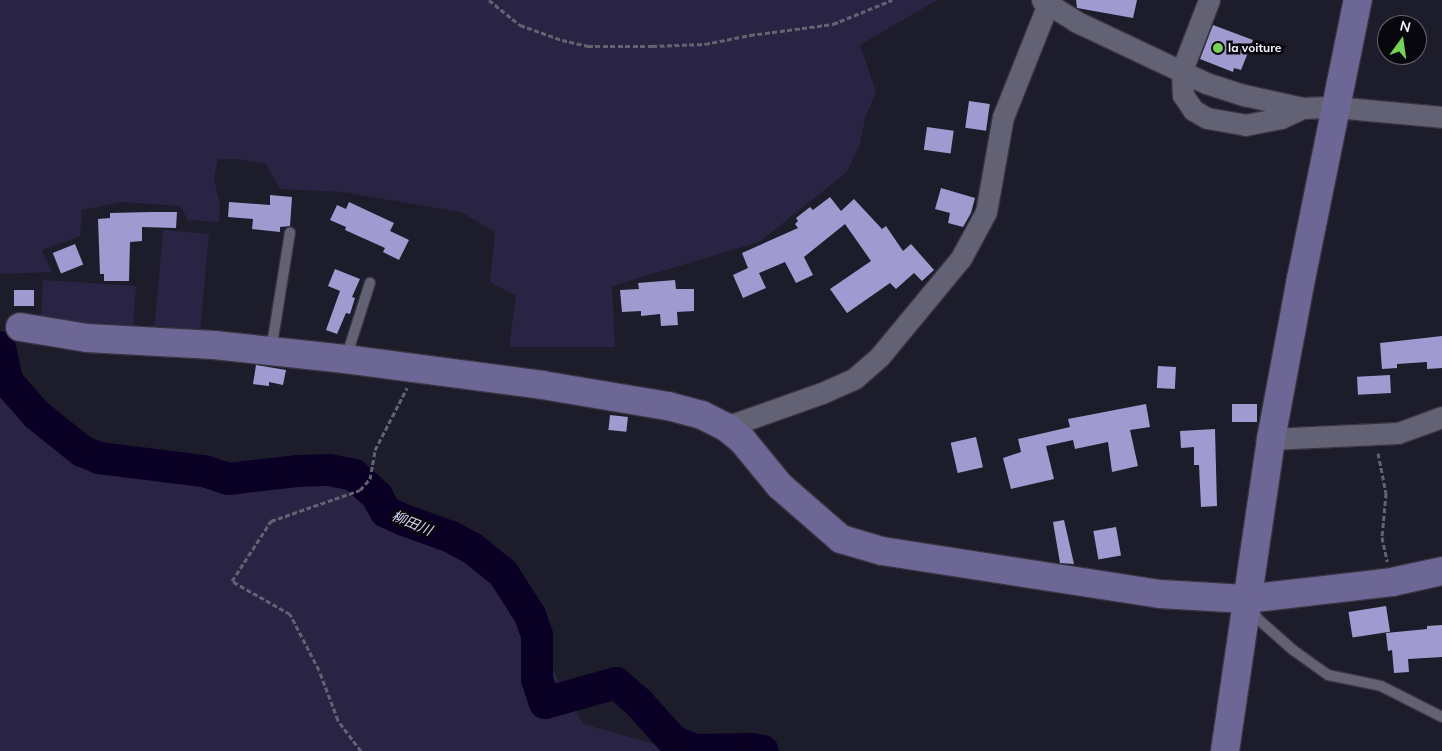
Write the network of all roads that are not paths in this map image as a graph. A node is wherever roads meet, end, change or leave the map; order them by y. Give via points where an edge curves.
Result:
1 (1209, 0) edge
2 (1358, 0) edge
3 (1045, 2) edge
4 (1182, 70) junction
5 (1335, 107) junction
6 (1302, 108) junction
7 (1442, 117) edge
8 (290, 233) dead end
9 (370, 283) dead end
10 (20, 327) dead end
11 (271, 352) junction
12 (345, 359) junction
13 (1442, 417) edge
14 (726, 427) junction
15 (1271, 439) junction
16 (1442, 570) edge
17 (1246, 599) junction
18 (1442, 717) edge
19 (1225, 751) edge

1 - 4 street
2 - 5 street
3 - 4 street via 1075,22
3 - 14 street via 1003,117 986,212 961,258 880,356 855,378
4 - 6 street via 1206,83
4 - 6 street via 1183,95 1192,110 1207,118 1245,125 1281,118
5 - 6 street
5 - 7 street
5 - 15 street
8 - 11 lane
9 - 12 lane
10 - 11 street via 87,338 214,345
11 - 12 street
12 - 14 street via 542,385 668,406 702,415
13 - 15 street via 1398,433
14 - 17 street via 743,441 780,486 841,539 892,553 1151,593
15 - 17 street
16 - 17 street via 1392,582
17 - 18 lane via 1258,619 1328,675 1381,686
17 - 19 street

